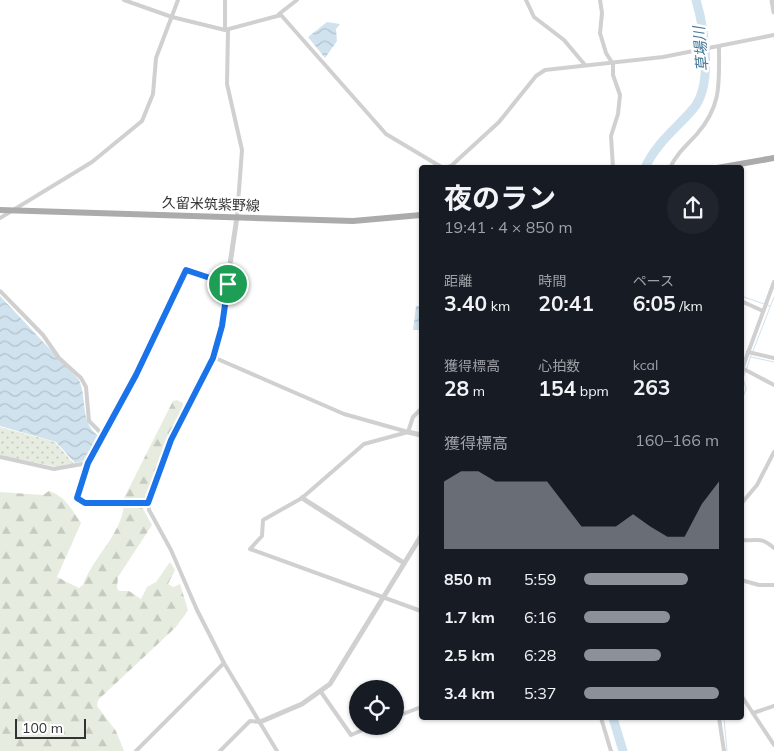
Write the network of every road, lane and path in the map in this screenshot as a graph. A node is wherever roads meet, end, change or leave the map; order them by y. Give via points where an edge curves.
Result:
1 (127, 0) edge
2 (178, 0) edge
3 (225, 0) edge
4 (297, 0) edge
5 (526, 0) edge
6 (600, 0) edge
7 (772, 0) edge
8 (774, 12) edge
9 (279, 14) junction
10 (172, 17) junction
11 (227, 30) junction
12 (774, 36) edge
13 (717, 47) junction
14 (613, 64) junction
15 (585, 65) junction
16 (774, 158) edge
17 (439, 165) edge
18 (452, 165) edge
19 (613, 165) edge
20 (671, 165) edge
21 (734, 165) edge
22 (0, 210) edge
23 (15, 210) junction
24 (419, 215) edge
25 (237, 217) junction
26 (0, 218) edge
27 (774, 282) edge
28 (228, 284) junction
29 (0, 291) edge
30 (773, 292) edge
31 (744, 303) edge
32 (763, 311) junction
33 (748, 352) junction
34 (213, 358) junction
35 (774, 358) edge
36 (744, 364) edge
37 (744, 371) edge
38 (774, 385) edge
39 (419, 411) edge
40 (408, 432) junction
41 (103, 435) junction
42 (419, 435) edge
43 (171, 440) joint
44 (774, 452) edge
45 (0, 457) edge
46 (88, 463) junction
47 (302, 498) junction
48 (744, 500) edge
49 (148, 503) junction
50 (419, 539) edge
51 (744, 540) edge
52 (774, 548) edge
53 (404, 563) junction
54 (744, 581) edge
55 (774, 585) edge
56 (382, 597) junction
57 (419, 610) edge
58 (224, 663) junction
59 (321, 692) junction
60 (744, 700) edge
61 (774, 706) edge
62 (419, 708) edge
63 (753, 713) junction
64 (404, 714) edge
65 (602, 720) edge
66 (719, 720) edge
67 (260, 722) junction
68 (349, 732) edge
69 (774, 745) edge
70 (136, 751) edge
71 (220, 751) edge
72 (278, 751) edge
73 (611, 751) edge
74 (724, 751) edge

1 - 10 street
2 - 10 street
3 - 11 street
4 - 9 street
5 - 15 street via 534,17 564,40
6 - 14 street via 600,33
7 - 8 street
9 - 11 street
9 - 17 street via 386,134
10 - 11 street
10 - 23 street via 156,58 153,94 142,121 92,162
11 - 25 street via 227,84 242,150
12 - 13 street
13 - 14 street
13 - 20 street via 720,83 716,104 704,125
14 - 15 street
14 - 19 street via 620,94 611,136
15 - 18 street via 551,68 536,76 499,122
16 - 21 main road
22 - 23 main road, 久留米筑紫野線
23 - 25 main road, 久留米筑紫野線
23 - 26 street
24 - 25 main road, 久留米筑紫野線 via 353,222
25 - 28 street
27 - 30 street
28 - 34 street
28 - 41 street via 185,272 136,375
29 - 41 street via 81,378 86,387 89,421
30 - 32 street
31 - 32 street
32 - 33 street
33 - 35 street
33 - 36 street
34 - 40 street via 344,414
34 - 43 street
37 - 38 street
39 - 40 street via 413,417
40 - 42 street
40 - 47 street via 364,444
41 - 46 street
43 - 49 street
44 - 48 street via 757,485
45 - 46 street via 54,468
46 - 49 street via 77,498 79,501
47 - 53 street
47 - 56 street via 263,520 262,536 251,550
49 - 58 street
50 - 53 street
51 - 52 street via 765,540
53 - 56 street
54 - 55 street
56 - 57 street
56 - 59 street via 340,671
58 - 67 street
58 - 70 street
59 - 67 street
59 - 68 street
60 - 63 street
61 - 63 street
62 - 64 street
63 - 69 street
65 - 73 street
66 - 74 street
67 - 71 street via 250,721
67 - 72 street

